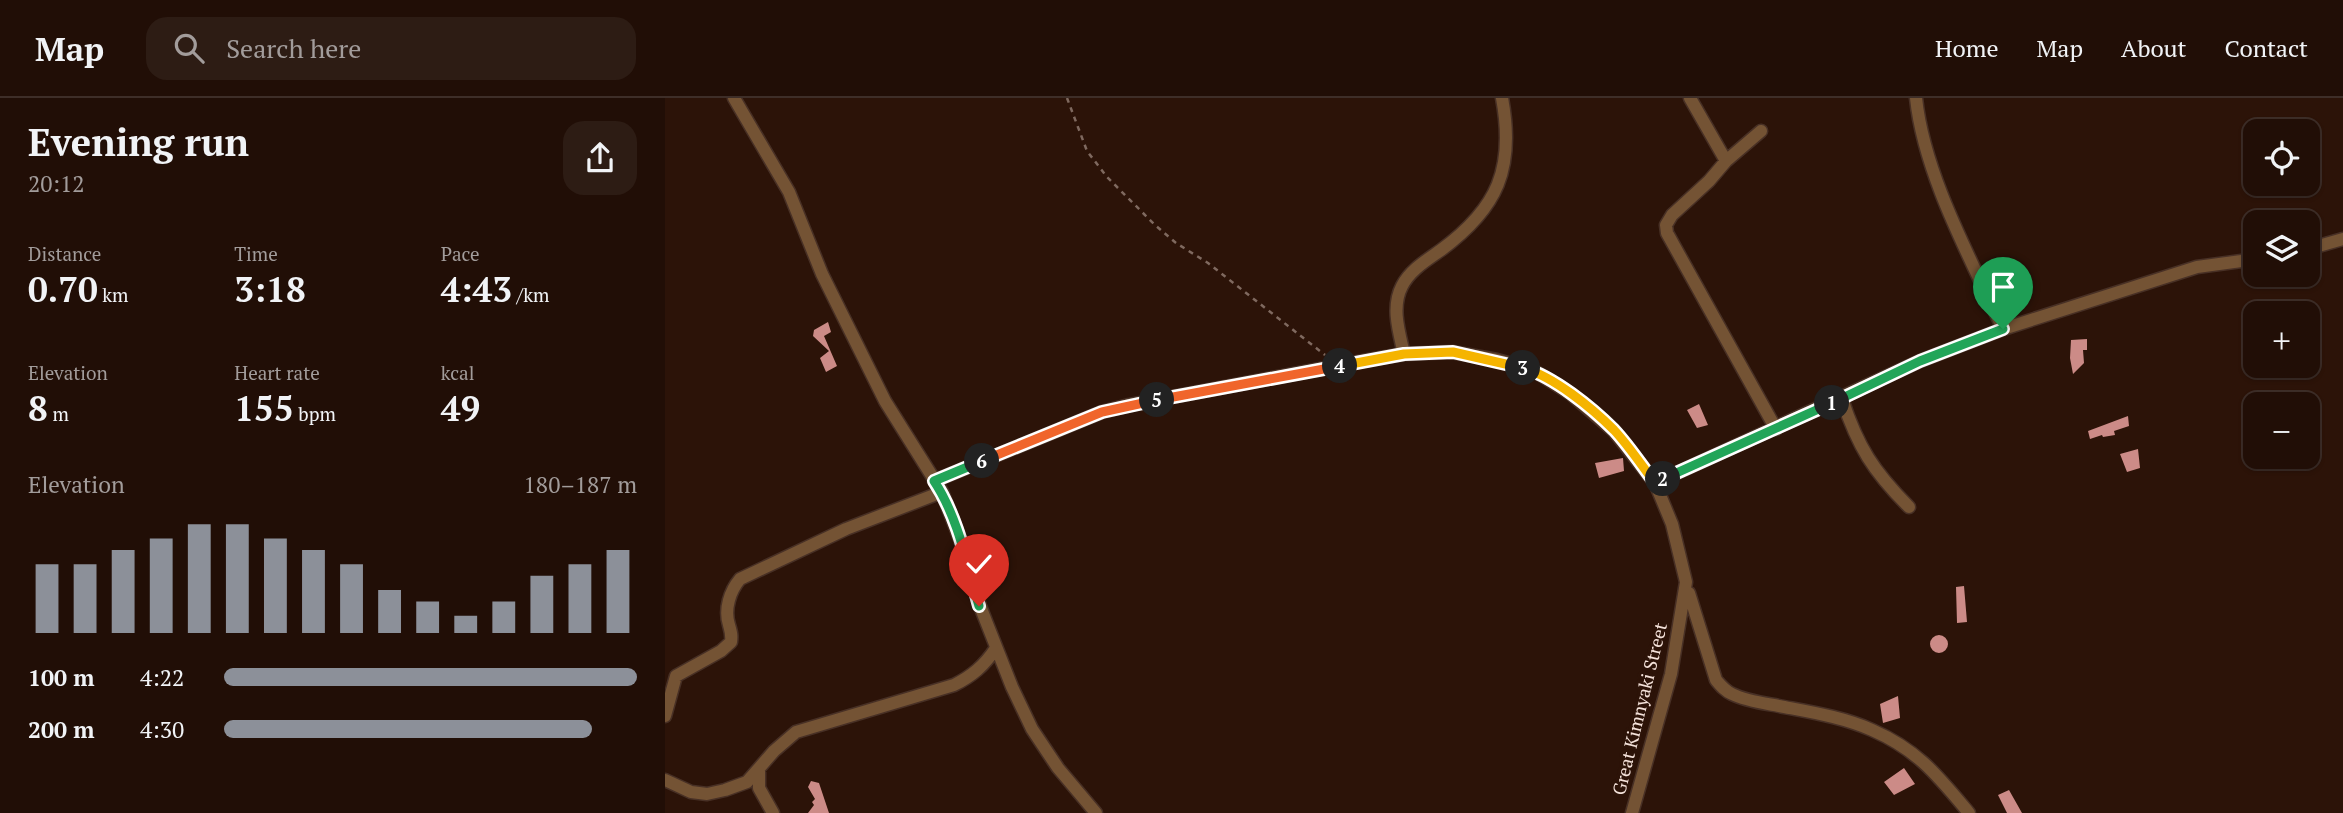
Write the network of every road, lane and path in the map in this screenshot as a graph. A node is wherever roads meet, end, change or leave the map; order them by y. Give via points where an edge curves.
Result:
1 (734, 98) edge
2 (1067, 98) edge
3 (1690, 98) edge
4 (1916, 98) edge
5 (1505, 99) edge
6 (1761, 131) dead end
7 (1726, 160) junction
8 (2343, 239) edge
9 (2320, 246) edge
10 (2243, 261) edge
11 (2003, 329) junction
12 (1404, 354) junction
13 (1339, 366) junction
14 (1842, 398) junction
15 (1776, 429) junction
16 (1655, 483) junction
17 (938, 486) junction
18 (1909, 508) dead end
19 (1686, 582) junction
20 (996, 648) junction
21 (665, 716) edge
22 (759, 769) junction
23 (665, 780) edge
24 (773, 813) edge
25 (1096, 813) edge
26 (1632, 813) edge
27 (1969, 813) edge

1 - 17 street via 789,192 822,274 885,401
2 - 13 path via 1087,151 1155,225
3 - 7 street
4 - 11 street via 1926,148 1948,208
5 - 12 street via 1506,144 1495,193 1479,218 1418,266 1402,285 1397,318
6 - 7 street
7 - 15 street via 1672,215 1667,233
8 - 9 street
10 - 11 street via 2197,267
11 - 14 street
12 - 13 street, Great Kimnyaki Street
12 - 16 street, Great Kimnyaki Street via 1453,352 1533,370 1614,431
13 - 17 street, Great Kimnyaki Street via 1102,412
14 - 15 street
14 - 18 street via 1868,460
15 - 16 street
16 - 19 street, Great Kimnyaki Street via 1672,524
17 - 20 street
17 - 21 street, Great Kimnyaki Street via 740,579 727,612 731,642 676,676
19 - 26 street, Great Kimnyaki Street via 1671,674
19 - 27 street via 1716,680 1724,690 1871,729 1929,766
20 - 22 street via 972,676 954,685 796,732
20 - 25 street via 1033,729
22 - 23 street via 747,782 707,794
22 - 24 street via 759,788

